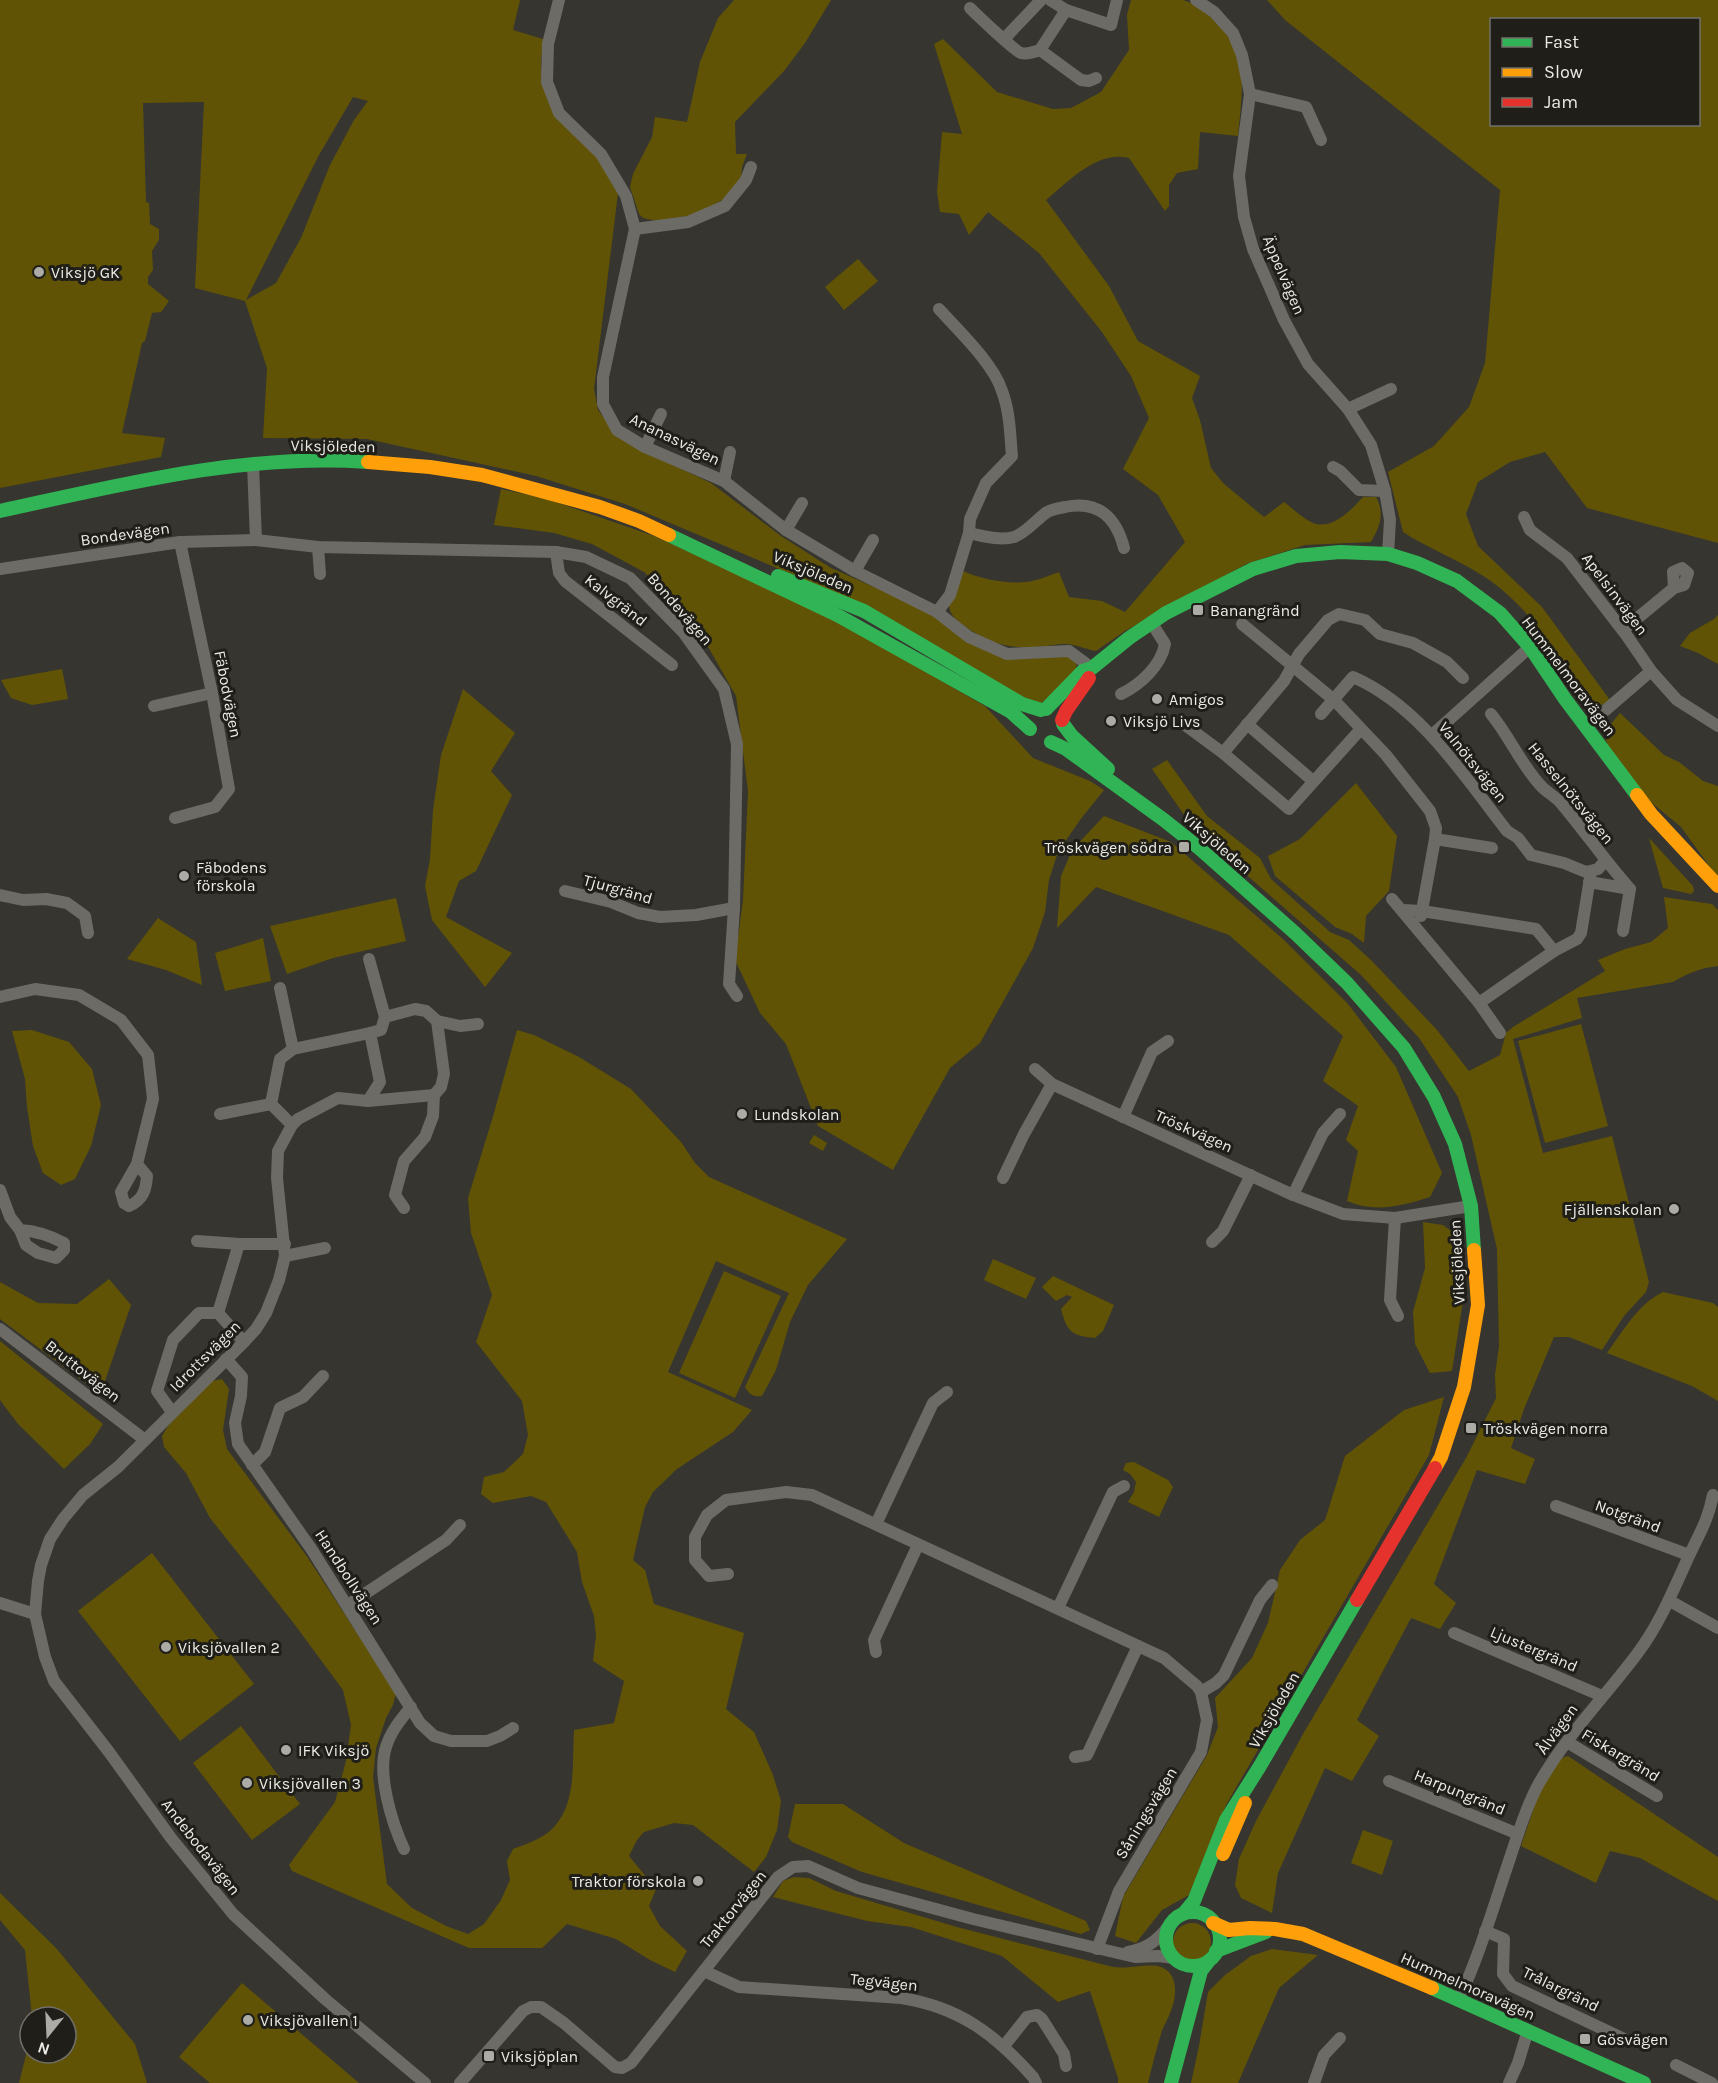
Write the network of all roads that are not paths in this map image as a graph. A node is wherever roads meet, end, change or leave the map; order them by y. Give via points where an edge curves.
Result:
1 (559, 0) edge
2 (1041, 0) edge
3 (1050, 0) edge
4 (1117, 0) edge
5 (1196, 0) edge
6 (970, 8) dead end
7 (1066, 10) junction
8 (1005, 38) junction
9 (1040, 50) junction
10 (1096, 78) dead end
11 (1250, 94) junction
12 (1321, 140) dead end
13 (751, 168) dead end
14 (635, 229) junction
15 (939, 309) dead end
16 (1392, 389) dead end
17 (1348, 409) junction
18 (661, 414) dead end
19 (645, 447) junction
20 (730, 452) dead end
21 (253, 464) junction
22 (1333, 467) dead end
23 (724, 481) junction
24 (1385, 491) junction
25 (802, 503) dead end
26 (0, 511) edge
27 (1524, 517) dead end
28 (660, 530) junction
29 (786, 530) junction
30 (969, 533) junction
31 (256, 540) junction
32 (873, 540) dead end
33 (180, 542) junction
34 (318, 547) junction
35 (1124, 548) dead end
36 (556, 552) junction
37 (1388, 554) junction
38 (1682, 568) dead end
39 (0, 569) edge
40 (855, 571) junction
41 (320, 574) dead end
42 (937, 612) junction
43 (1150, 622) junction
44 (1242, 624) dead end
45 (1623, 630) junction
46 (1530, 647) junction
47 (672, 665) dead end
48 (1293, 665) junction
49 (1092, 668) junction
50 (1651, 671) junction
51 (1463, 678) dead end
52 (212, 693) junction
53 (1121, 694) dead end
54 (1334, 700) junction
55 (154, 706) dead end
56 (1043, 710) junction
57 (1321, 714) dead end
58 (1491, 714) dead end
59 (1062, 722) junction
60 (1247, 724) junction
61 (1185, 725) dead end
62 (1718, 726) edge
63 (1586, 727) junction
64 (1030, 729) junction
65 (1360, 730) junction
66 (1432, 735) junction
67 (1051, 742) junction
68 (1222, 753) junction
69 (1313, 781) junction
70 (175, 818) dead end
71 (1164, 820) junction
72 (1435, 839) junction
73 (1492, 848) dead end
74 (1605, 861) junction
75 (1590, 877) junction
76 (1718, 886) edge
77 (1630, 889) junction
78 (565, 891) dead end
79 (0, 895) edge
80 (1392, 899) dead end
81 (734, 908) junction
82 (1402, 910) junction
83 (1422, 911) junction
84 (1418, 929) junction
85 (1623, 931) dead end
86 (88, 933) dead end
87 (1554, 951) junction
88 (369, 959) dead end
89 (280, 988) dead end
90 (737, 996) dead end
91 (0, 997) edge
92 (1479, 1003) junction
93 (385, 1017) junction
94 (437, 1022) junction
95 (478, 1024) dead end
96 (370, 1033) junction
97 (1500, 1033) dead end
98 (1167, 1041) dead end
99 (293, 1049) junction
100 (1035, 1069) dead end
101 (1052, 1084) junction
102 (434, 1095) junction
103 (368, 1101) junction
104 (271, 1104) junction
105 (220, 1114) dead end
106 (1340, 1114) dead end
107 (1123, 1117) junction
108 (292, 1125) junction
109 (137, 1164) dead end
110 (1251, 1175) junction
111 (1003, 1178) dead end
112 (0, 1191) edge
113 (1293, 1195) junction
114 (1471, 1206) junction
115 (404, 1208) dead end
116 (1395, 1218) junction
117 (20, 1230) dead end
118 (197, 1241) dead end
119 (1212, 1242) dead end
120 (239, 1244) junction
121 (325, 1248) dead end
122 (285, 1250) junction
123 (218, 1313) junction
124 (1398, 1317) dead end
125 (0, 1329) edge
126 (244, 1342) junction
127 (226, 1359) junction
128 (323, 1376) dead end
129 (947, 1392) dead end
130 (172, 1412) junction
131 (145, 1440) junction
132 (252, 1465) junction
133 (1124, 1486) dead end
134 (1713, 1495) dead end
135 (1556, 1506) dead end
136 (876, 1524) junction
137 (460, 1525) dead end
138 (918, 1545) junction
139 (1689, 1555) junction
140 (728, 1574) dead end
141 (1272, 1585) dead end
142 (1670, 1601) junction
143 (0, 1603) edge
144 (348, 1605) junction
145 (1058, 1608) junction
146 (35, 1614) junction
147 (1718, 1629) edge
148 (1454, 1633) dead end
149 (1138, 1646) junction
150 (876, 1652) dead end
151 (1201, 1692) junction
152 (1602, 1696) junction
153 (411, 1707) junction
154 (513, 1728) dead end
155 (1567, 1742) junction
156 (1076, 1757) dead end
157 (1260, 1766) junction
158 (1389, 1781) dead end
159 (1657, 1797) dead end
160 (1518, 1834) junction
161 (404, 1849) dead end
162 (1185, 1912) junction
163 (1211, 1920) junction
164 (1168, 1927) junction
165 (1275, 1929) junction
166 (1485, 1931) junction
167 (1097, 1949) junction
168 (1121, 1953) junction
169 (1212, 1957) junction
170 (1180, 1961) junction
171 (704, 1971) junction
172 (1458, 1999) junction
173 (1528, 2030) junction
174 (1340, 2038) dead end
175 (1624, 2039) dead end
176 (1004, 2046) junction
177 (1676, 2065) dead end
178 (1066, 2066) dead end
179 (425, 2083) edge
180 (460, 2083) edge
181 (1036, 2083) edge
182 (1163, 2083) edge
183 (1172, 2083) edge
184 (1314, 2083) edge
185 (1509, 2083) edge
186 (1644, 2083) edge
187 (1712, 2083) edge

1 - 14 street, Ananasvägen via 548,44 547,82 560,113 601,154 626,196
2 - 8 street
3 - 7 street
4 - 7 street via 1111,24
5 - 11 street, Äppelvägen via 1214,12 1233,33
6 - 8 street
7 - 9 street
8 - 9 street via 1020,53
9 - 10 street via 1081,80
11 - 12 street via 1306,107
11 - 17 street, Äppelvägen via 1239,176 1253,249 1308,364
13 - 14 street via 725,206 688,222
14 - 19 street, Ananasvägen via 603,377 603,404 617,430
15 - 30 street via 980,354 1002,388 1008,410 1012,456 986,483 970,519
16 - 17 street
17 - 24 street, Äppelvägen via 1371,445
18 - 19 street
19 - 23 street, Ananasvägen
20 - 23 street
21 - 26 main road, Viksjöleden via 124,484
21 - 28 main road, Viksjöleden via 335,460 461,472 542,490
21 - 31 street
22 - 24 street via 1359,490
23 - 29 street, Ananasvägen
24 - 37 street, Äppelvägen via 1390,520
25 - 29 street
27 - 45 street, Apelsinvägen via 1530,530 1567,558
28 - 56 main road, Viksjöleden via 864,611 1022,704
28 - 64 main road, Viksjöleden via 837,615 1011,712
29 - 40 street, Ananasvägen
30 - 35 street via 990,538 1015,537 1050,510 1079,504 1095,507 1110,517
30 - 42 street via 950,595
31 - 33 street, Bondevägen
31 - 34 street, Bondevägen
32 - 40 street
33 - 39 street, Bondevägen
33 - 52 street, Fäbodvägen
34 - 36 street, Bondevägen
34 - 41 street
36 - 47 street, Kalvgränd via 559,573 565,581
36 - 81 street, Bondevägen via 586,557 630,578 682,632 724,689 737,744
37 - 43 main road, Hummelmoravägen via 1340,552 1296,556 1253,568
37 - 46 main road, Hummelmoravägen via 1458,581 1500,613
38 - 45 street via 1688,573 1684,585 1674,588
40 - 42 street, Ananasvägen
42 - 49 street, Ananasvägen via 969,637 1007,654 1070,651
43 - 49 main road, Hummelmoravägen
43 - 53 street via 1165,644 1163,654 1133,688
44 - 48 street
45 - 50 street, Apelsinvägen
46 - 63 main road, Hummelmoravägen
46 - 66 street
48 - 51 street via 1328,620 1339,614 1365,620 1380,634 1413,643 1447,662
48 - 54 street
48 - 60 street
49 - 56 main road, Hummelmoravägen via 1083,671
49 - 59 main road, Hummelmoravägen
50 - 62 street, Apelsinvägen via 1677,700
50 - 63 street
52 - 55 street
52 - 70 street, Fäbodvägen via 230,789 215,807
54 - 57 street
54 - 65 street
54 - 66 street, Valnötsvägen via 1353,677 1374,686
56 - 59 main road via 1056,713
56 - 64 main road via 1032,717
58 - 74 street, Hasselnötsvägen via 1542,787 1558,800
59 - 67 main road via 1060,735
59 - 71 main road, Viksjöleden
60 - 68 street
60 - 69 street
61 - 68 street
63 - 76 main road, Hummelmoravägen via 1651,814
64 - 67 main road via 1040,742
65 - 69 street
65 - 72 street via 1386,755 1430,811
66 - 75 street, Valnötsvägen via 1507,831 1531,855
67 - 71 main road, Viksjöleden
68 - 69 street via 1289,809
71 - 114 main road, Viksjöleden via 1347,983 1404,1048 1434,1098 1455,1144
72 - 73 street
72 - 83 street
74 - 75 street
74 - 77 street, Hasselnötsvägen
75 - 77 street
75 - 87 street via 1581,933
77 - 85 street
78 - 81 street, Tjurgränd via 660,917
79 - 86 street via 66,903 85,916
80 - 82 street
81 - 90 street, Bondevägen via 729,984
82 - 83 street
82 - 84 street
83 - 84 street
83 - 87 street via 1536,929
84 - 92 street
87 - 92 street
88 - 93 street
89 - 99 street
91 - 109 street via 35,989 80,995 122,1020 148,1055 151,1077 153,1099
92 - 97 street
93 - 94 street via 415,1009 426,1011
93 - 96 street via 381,1030
94 - 95 street
94 - 102 street via 444,1074
96 - 99 street
96 - 103 street via 380,1082
98 - 107 street via 1152,1052
99 - 104 street via 280,1059
100 - 101 street, Tröskvägen
101 - 107 street, Tröskvägen
101 - 111 street
102 - 103 street, Idrottsvägen
102 - 115 street via 433,1116 425,1137 404,1161 395,1195
103 - 108 street, Idrottsvägen via 338,1098
104 - 105 street
104 - 108 street
106 - 113 street via 1323,1132
107 - 110 street, Tröskvägen
108 - 122 street, Idrottsvägen via 278,1151
110 - 113 street, Tröskvägen
110 - 119 street via 1223,1231
112 - 117 street
113 - 116 street, Tröskvägen via 1343,1214
114 - 116 street, Tröskvägen
114 - 157 main road, Viksjöleden via 1478,1305 1464,1387 1441,1456
116 - 124 street via 1390,1300
118 - 120 street
120 - 122 street
120 - 123 street
121 - 122 street
122 - 126 street, Idrottsvägen via 266,1313
123 - 126 street
123 - 130 street via 199,1313 173,1340 157,1391
125 - 131 street, Bruttovägen
126 - 127 street, Idrottsvägen
127 - 130 street, Idrottsvägen
127 - 132 street, Handbollvägen via 242,1377 236,1423 238,1444
128 - 132 street via 303,1397 280,1408 265,1452
129 - 136 street via 933,1403
130 - 131 street, Idrottsvägen
131 - 146 street, Idrottsvägen via 83,1495 50,1539 41,1565
132 - 144 street, Handbollvägen
133 - 145 street via 1113,1492
134 - 139 street, Ålvägen via 1709,1515
135 - 139 street, Notgränd
136 - 138 street
136 - 140 street via 812,1495 786,1492 726,1500 707,1515 695,1537 695,1560 709,1576
137 - 144 street via 447,1540
138 - 145 street
138 - 150 street via 874,1640
139 - 142 street, Ålvägen
141 - 151 street via 1260,1600 1224,1675
142 - 147 street
142 - 152 street, Ålvägen via 1637,1653
143 - 146 street
144 - 153 street, Handbollvägen
145 - 149 street
146 - 179 street, Andebodavägen via 54,1681 233,1914
148 - 152 street, Ljustergränd
149 - 151 street via 1164,1658
149 - 156 street via 1088,1755
151 - 167 street, Såningsvägen via 1207,1720 1201,1752 1119,1891
152 - 155 street, Ålvägen
153 - 154 street, Handbollvägen via 434,1736 451,1741 487,1741
153 - 161 street via 396,1725 383,1760 396,1832
155 - 159 street, Fiskargränd
155 - 160 street, Ålvägen via 1537,1786
157 - 162 main road, Viksjöleden via 1226,1820 1194,1901
157 - 163 main road, Viksjöleden via 1208,1886 1206,1904
158 - 160 street, Harpungränd
160 - 166 street, Ålvägen
162 - 163 main road
162 - 164 main road
163 - 165 main road, Hummelmoravägen via 1228,1930
163 - 169 main road via 1220,1937
164 - 168 street, Traktorvägen via 1157,1941
164 - 170 main road via 1169,1951
165 - 169 main road
165 - 172 main road, Hummelmoravägen via 1303,1934
166 - 172 street, Ålvägen
166 - 175 street, Trålargränd via 1504,1939 1503,1974 1512,1986
167 - 168 street, Traktorvägen
167 - 171 street, Traktorvägen via 858,1888 808,1866 793,1867 778,1877
168 - 170 street, Traktorvägen
169 - 170 main road via 1193,1967
169 - 183 main road via 1201,1971
170 - 182 main road via 1187,1977
171 - 176 street, Tegvägen via 739,1987 916,2001 961,2016
171 - 180 street, Traktorvägen via 631,2063 622,2068 605,2060 541,2007 531,2007 523,2011
172 - 173 main road, Hummelmoravägen
173 - 185 street
173 - 186 main road, Hummelmoravägen
174 - 184 street via 1324,2055
176 - 178 street via 1027,2016 1037,2015 1064,2054
176 - 181 street, Tegvägen
177 - 187 street

